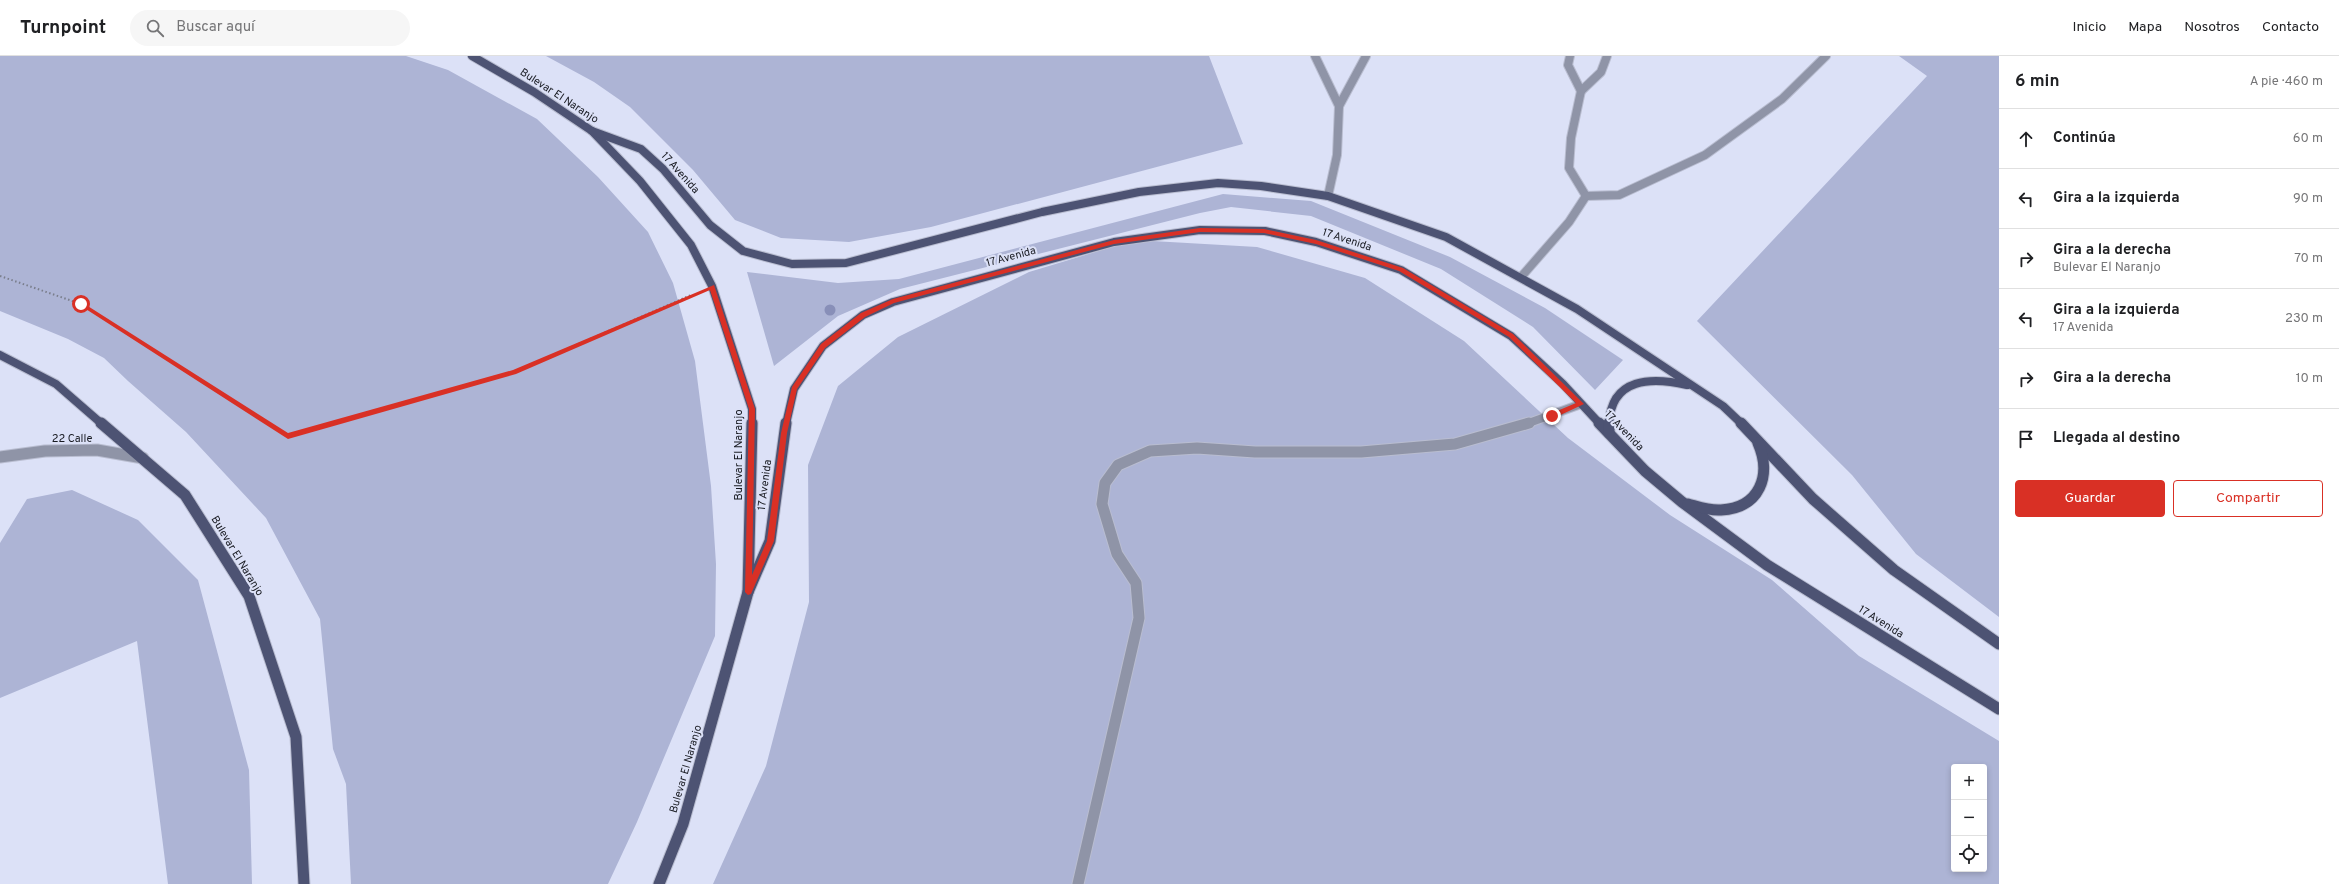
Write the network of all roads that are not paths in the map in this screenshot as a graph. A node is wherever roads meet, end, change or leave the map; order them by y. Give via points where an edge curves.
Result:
1 (472, 56) edge
2 (1315, 56) edge
3 (1366, 56) edge
4 (1570, 56) edge
5 (1607, 56) edge
6 (1826, 56) edge
7 (1581, 91) junction
8 (1339, 106) junction
9 (592, 131) junction
10 (1328, 196) junction
11 (1586, 196) junction
12 (1521, 277) junction
13 (0, 355) edge
14 (1697, 387) junction
15 (1581, 404) junction
16 (1609, 433) junction
17 (1756, 437) junction
18 (0, 457) edge
19 (144, 458) junction
20 (1682, 502) junction
21 (748, 592) junction
22 (1999, 644) edge
23 (1999, 709) edge
24 (304, 884) edge
25 (659, 884) edge
26 (1078, 884) edge

1 - 9 main road, Bulevar El Naranjo via 534,92
2 - 8 street
3 - 8 street
4 - 7 street via 1568,65
5 - 7 street via 1607,62 1598,79
6 - 11 street via 1782,99 1705,155 1619,195
7 - 11 street via 1571,138 1569,168
8 - 10 street via 1337,155
9 - 10 main road, 17 Avenida via 640,149 663,169 710,225 743,251 792,264 846,263 1042,212 1139,192 1218,183 1261,186
9 - 21 main road, Bulevar El Naranjo via 640,181 691,245 712,286 752,409
10 - 12 main road, 17 Avenida via 1446,238
11 - 12 street via 1569,222
12 - 14 main road, 17 Avenida via 1577,309
13 - 19 main road, Bulevar El Naranjo via 56,384
14 - 16 main road via 1658,380 1632,385 1617,395 1609,410
14 - 17 main road, 17 Avenida via 1723,406
15 - 16 main road, 17 Avenida
15 - 21 main road, 17 Avenida via 1511,336 1401,270 1316,242 1264,231 1200,230 1114,242 893,302 863,315 823,346 794,389 784,433 770,541
15 - 26 street via 1552,416 1455,444 1361,452 1255,452 1197,448 1150,451 1118,465 1105,483 1102,504 1117,554 1136,583 1139,618
16 - 20 main road, 17 Avenida via 1645,471
17 - 20 main road via 1763,455 1765,472 1760,488 1749,500 1733,508 1712,510
17 - 22 main road, 17 Avenida via 1813,499 1894,570
18 - 19 street, 22 Calle via 45,451 97,450
19 - 24 main road, Bulevar El Naranjo via 185,495 249,596 296,737
20 - 23 main road, 17 Avenida via 1767,565
21 - 25 main road, Bulevar El Naranjo via 683,824

